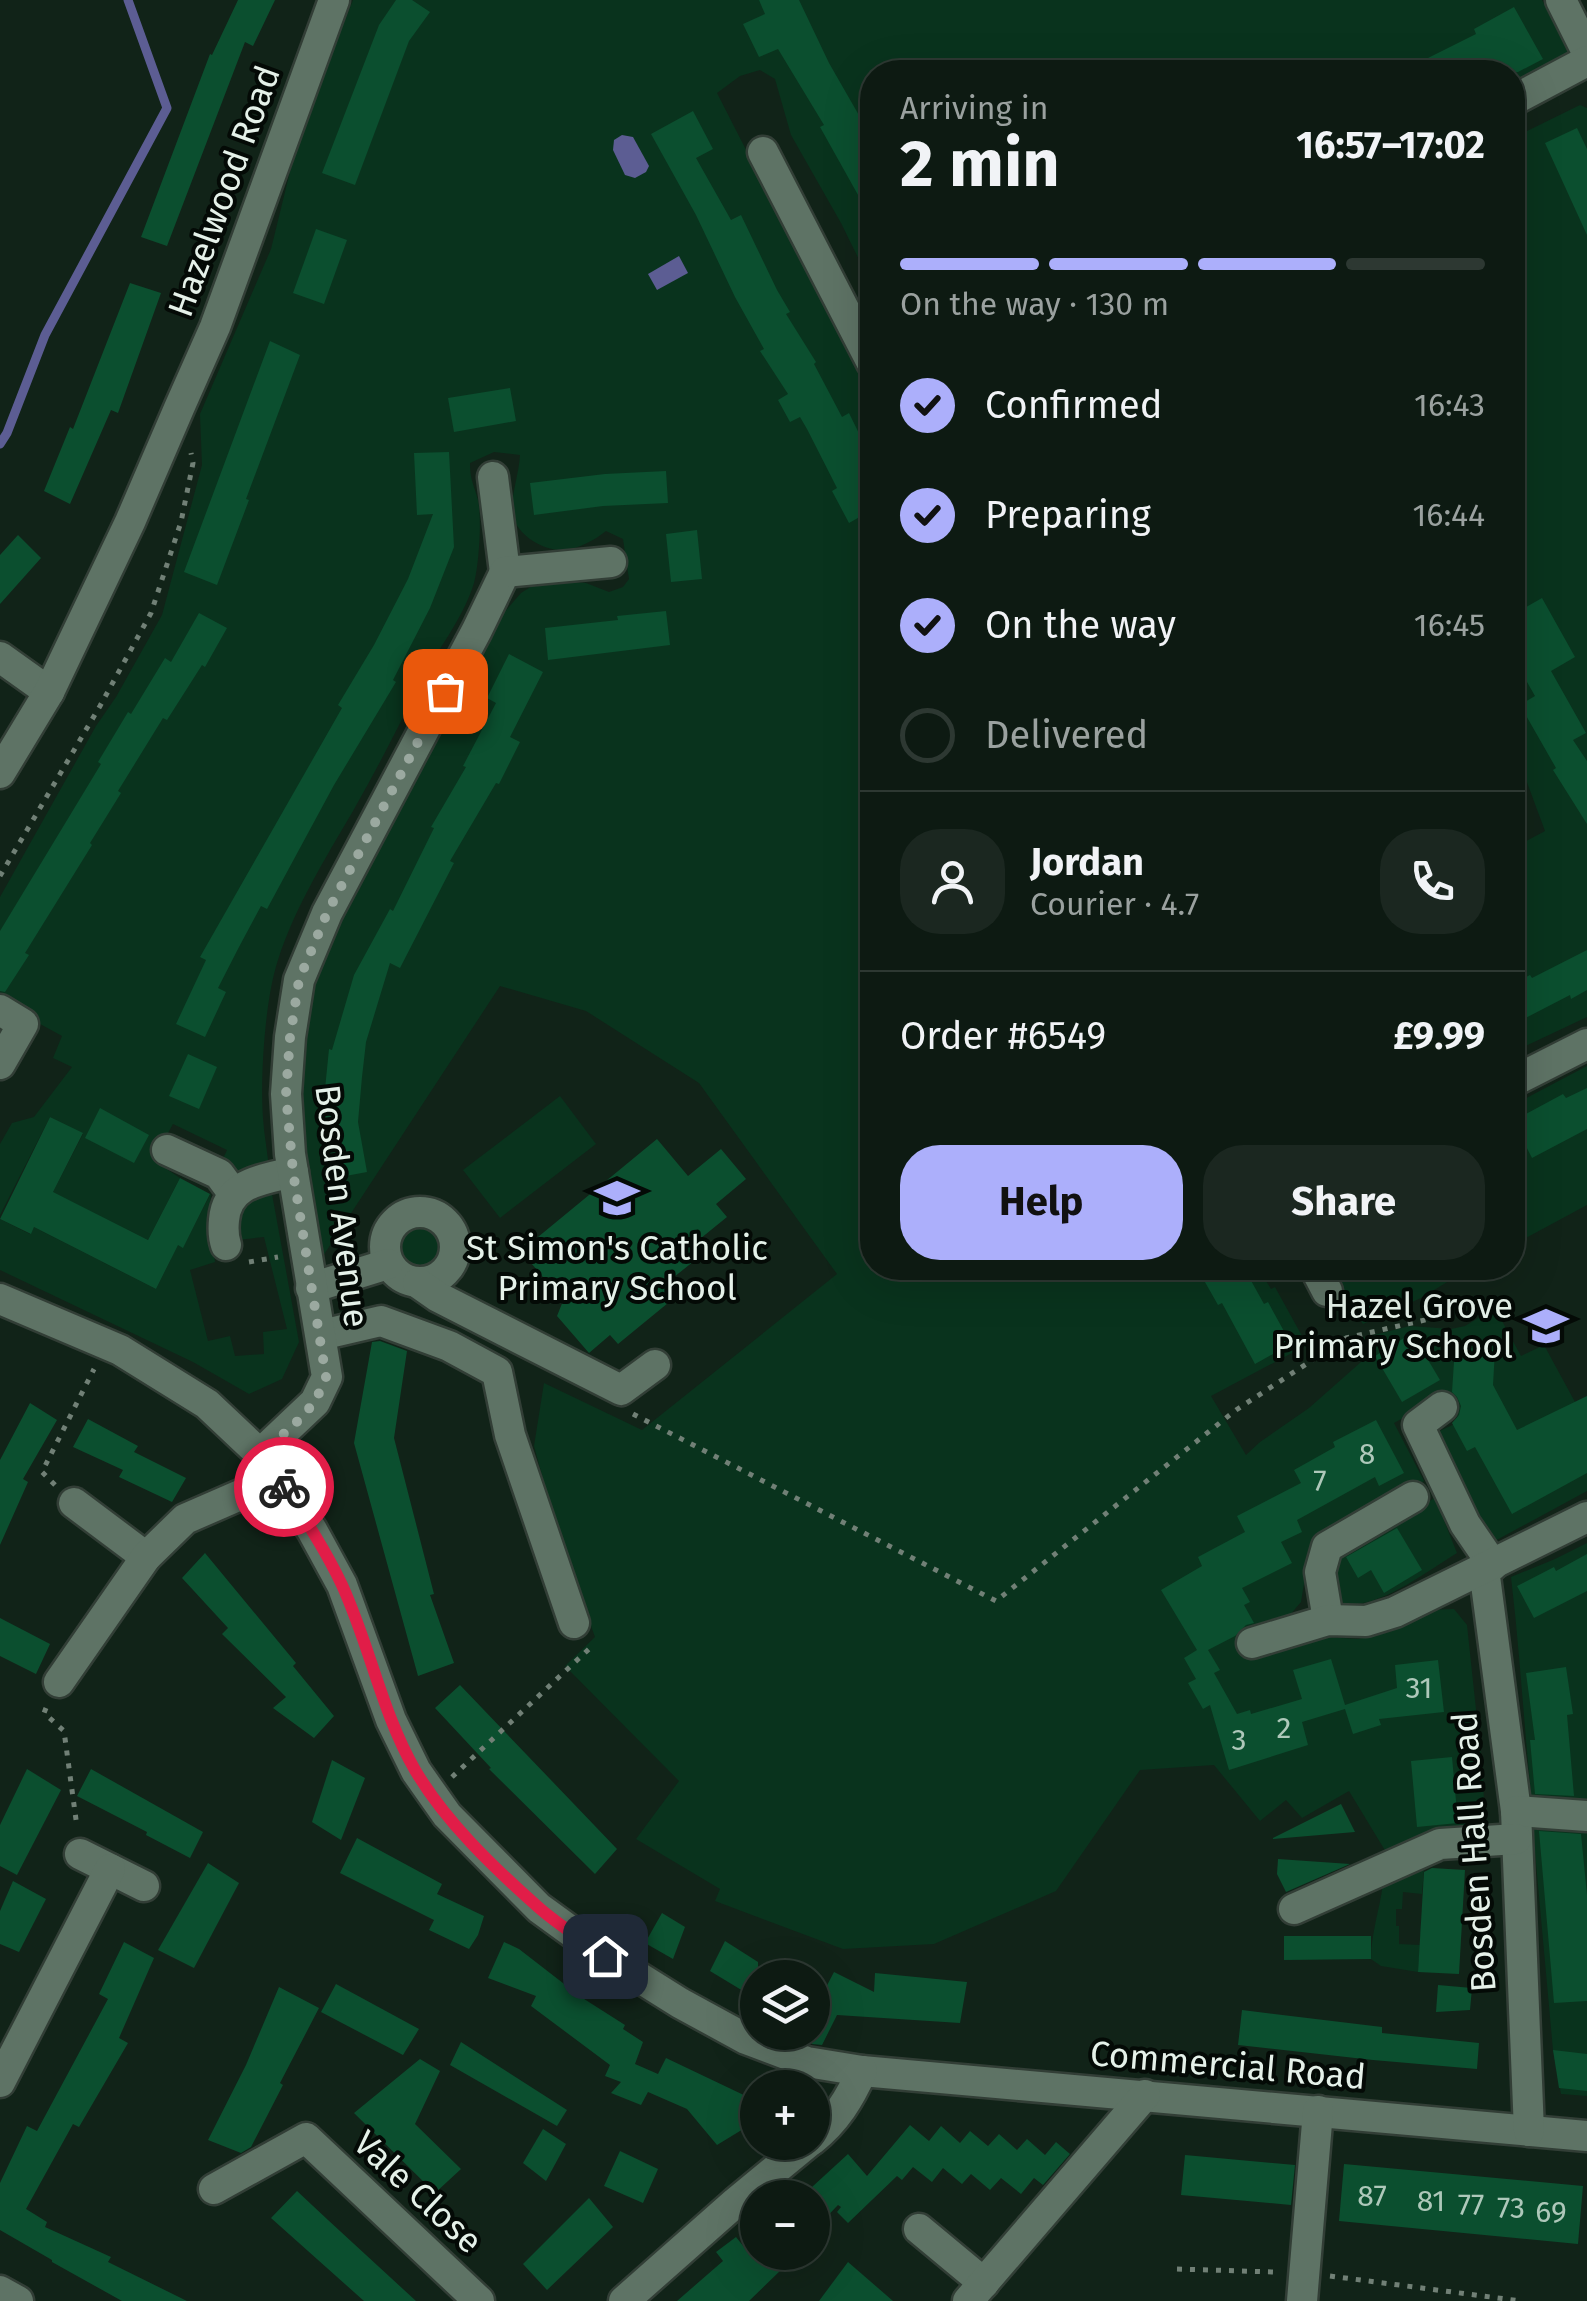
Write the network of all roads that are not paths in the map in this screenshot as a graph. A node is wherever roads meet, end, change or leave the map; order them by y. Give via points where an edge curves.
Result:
1 (334, 0) edge
2 (1560, 0) edge
3 (1587, 52) edge
4 (1587, 62) edge
5 (1525, 94) edge
6 (763, 152) dead end
7 (860, 340) edge
8 (493, 478) dead end
9 (611, 562) dead end
10 (505, 572) junction
11 (0, 657) edge
12 (49, 692) junction
13 (0, 773) edge
14 (0, 1010) edge
15 (1587, 1044) edge
16 (0, 1064) edge
17 (1525, 1075) edge
18 (167, 1150) dead end
19 (293, 1172) junction
20 (233, 1193) junction
21 (237, 1254) road end
22 (388, 1264) junction
23 (418, 1282) junction
24 (311, 1288) junction
25 (0, 1299) edge
26 (321, 1335) junction
27 (655, 1365) dead end
28 (1442, 1407) dead end
29 (269, 1466) junction
30 (1413, 1497) dead end
31 (74, 1504) road end
32 (1587, 1517) edge
33 (146, 1557) junction
34 (1488, 1567) junction
35 (1328, 1620) junction
36 (585, 1633) road end
37 (1252, 1643) dead end
38 (59, 1682) road end
39 (1587, 1816) edge
40 (1516, 1825) junction
41 (80, 1854) road end
42 (110, 1869) junction
43 (144, 1886) dead end
44 (1294, 1909) dead end
45 (798, 2070) edge
46 (862, 2071) junction
47 (830, 2073) edge
48 (0, 2082) edge
49 (1145, 2095) junction
50 (1318, 2111) junction
51 (830, 2124) edge
52 (1529, 2130) junction
53 (1587, 2136) edge
54 (778, 2160) edge
55 (787, 2160) edge
56 (770, 2174) junction
57 (214, 2189) dead end
58 (919, 2229) dead end
59 (1303, 2287) edge
60 (0, 2292) edge
61 (976, 2292) edge
62 (18, 2301) edge
63 (479, 2301) edge
64 (624, 2301) edge

1 - 12 street, Hazelwood Road via 214,327
2 - 3 street
4 - 5 street
6 - 7 street
8 - 10 street
9 - 10 street
10 - 19 street, Bosden Avenue via 327,913 299,980 286,1094
11 - 12 street
12 - 13 street, Hazelwood Road
14 - 16 street via 23,1024
15 - 17 street
18 - 20 street via 219,1174
19 - 20 street
19 - 24 street, Bosden Avenue
20 - 21 street via 223,1238
22 - 23 street
22 - 23 street via 384,1240 396,1220 419,1212 440,1218 454,1236 454,1258 440,1276
22 - 24 street
23 - 27 street via 621,1390
24 - 26 street, Bosden Avenue
25 - 29 street, Commercial Road via 120,1350 207,1404
26 - 29 street, Bosden Avenue via 326,1377
26 - 36 street via 381,1321 498,1372 510,1435
28 - 34 street via 1418,1424
29 - 33 street, Bosden Avenue via 185,1518
29 - 45 street, Commercial Road via 342,1585 391,1720 447,1815 539,1908 605,1956
30 - 35 street via 1327,1548 1320,1572
31 - 33 street
32 - 34 street
33 - 38 street, Bosden Avenue
34 - 35 street via 1396,1612
34 - 40 street, Bosden Hall Road
35 - 37 street
39 - 40 street
40 - 44 street via 1440,1844
40 - 52 street, Bosden Hall Road
41 - 42 street
42 - 43 street
42 - 48 street
46 - 47 street, Commercial Road
46 - 49 street, Commercial Road
46 - 51 street
49 - 50 street, Commercial Road
49 - 61 street
50 - 52 street, Commercial Road
50 - 59 street
52 - 53 street, Commercial Road
54 - 56 street
55 - 56 street
56 - 64 street
57 - 63 street, Vale Close via 306,2138
58 - 61 street
60 - 62 street

